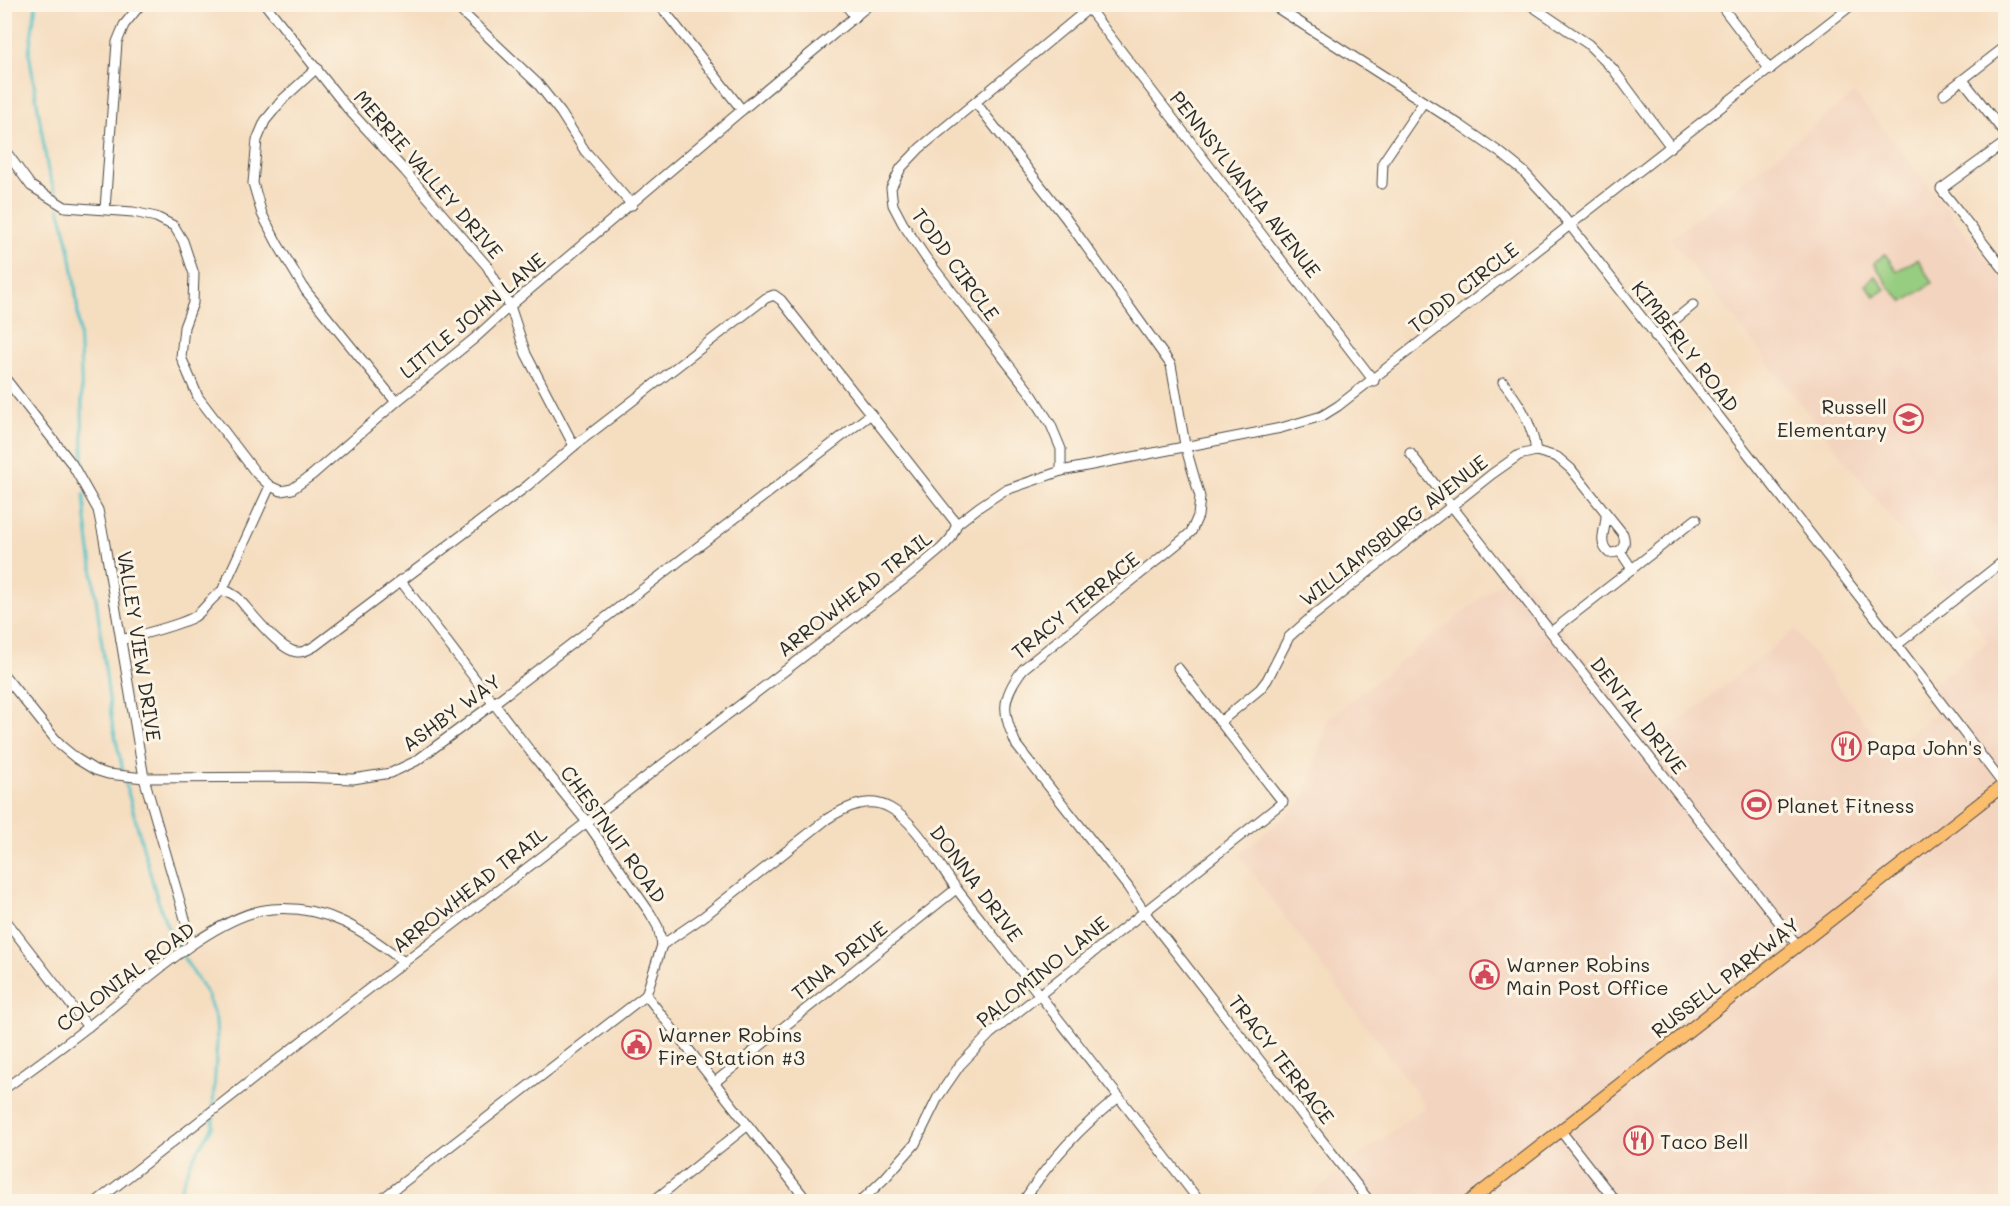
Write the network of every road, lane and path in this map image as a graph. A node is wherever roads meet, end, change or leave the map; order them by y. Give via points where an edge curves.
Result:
1 (141, 4) edge
2 (265, 4) edge
3 (457, 4) edge
4 (659, 4) edge
5 (845, 4) edge
6 (870, 4) edge
7 (1271, 4) edge
8 (1529, 4) edge
9 (1720, 4) edge
10 (1853, 4) edge
11 (1091, 7) edge
12 (855, 17) junction
13 (2006, 46) edge
14 (317, 68) junction
15 (1770, 70) junction
16 (1963, 80) junction
17 (1944, 94) dead end
18 (976, 103) junction
19 (1423, 103) junction
20 (742, 110) junction
21 (2006, 135) edge
22 (2006, 142) edge
23 (1671, 147) junction
24 (4, 149) edge
25 (1382, 184) dead end
26 (632, 205) junction
27 (105, 210) junction
28 (1569, 225) junction
29 (2006, 272) edge
30 (1693, 305) dead end
31 (510, 306) junction
32 (1655, 336) junction
33 (4, 377) edge
34 (1374, 381) junction
35 (1503, 382) dead end
36 (396, 402) junction
37 (871, 414) junction
38 (1185, 445) junction
39 (574, 446) junction
40 (1536, 451) junction
41 (1410, 453) dead end
42 (1061, 471) junction
43 (270, 486) junction
44 (1452, 506) junction
45 (1606, 514) junction
46 (1696, 519) dead end
47 (957, 524) junction
48 (1620, 551) junction
49 (2006, 559) edge
50 (1632, 569) junction
51 (400, 580) junction
52 (222, 591) junction
53 (1551, 632) junction
54 (121, 640) junction
55 (1897, 645) junction
56 (1178, 668) dead end
57 (4, 675) edge
58 (493, 704) junction
59 (1220, 722) junction
60 (144, 778) junction
61 (2005, 786) edge
62 (586, 821) junction
63 (956, 889) junction
64 (1144, 913) junction
65 (4, 918) edge
66 (192, 944) junction
67 (662, 945) junction
68 (1798, 946) junction
69 (404, 962) junction
70 (1040, 994) junction
71 (646, 995) junction
72 (88, 1027) junction
73 (715, 1082) junction
74 (4, 1089) edge
75 (1119, 1097) junction
76 (747, 1126) junction
77 (1560, 1130) junction
78 (1197, 1198) edge
79 (96, 1202) edge
80 (378, 1202) edge
81 (652, 1202) edge
82 (808, 1202) edge
83 (860, 1202) edge
84 (1023, 1202) edge
85 (1185, 1202) edge
86 (1370, 1202) edge
87 (1469, 1202) edge
88 (1616, 1202) edge

1 - 27 street via 117,42
2 - 14 street, MERRIE VALLEY DRIVE
3 - 26 street via 538,84 585,151
4 - 20 street
5 - 12 street
6 - 12 street, LITTLE JOHN LANE
7 - 19 street, KIMBERLY ROAD
8 - 23 street via 1588,44 1613,69
9 - 15 street
10 - 15 street, TODD CIRCLE
11 - 18 street, TODD CIRCLE
11 - 34 street, PENNSYLVANIA AVENUE
12 - 20 street, LITTLE JOHN LANE
13 - 16 street
14 - 31 street, MERRIE VALLEY DRIVE via 348,109 487,266
14 - 36 street via 265,121 257,140 253,183 262,214 306,291
15 - 23 street, TODD CIRCLE
16 - 17 street
16 - 21 street
18 - 38 street, TRACY TERRACE via 1172,365
18 - 42 street, TODD CIRCLE via 901,168 891,188 893,205 926,258 1051,425 1061,449
19 - 25 street via 1383,162
19 - 28 street, KIMBERLY ROAD via 1523,171
20 - 26 street, LITTLE JOHN LANE
22 - 29 street via 1941,189
23 - 28 street, TODD CIRCLE
24 - 27 street via 31,186 65,207
26 - 31 street, LITTLE JOHN LANE
27 - 43 street via 156,217 174,226 194,274 181,357 198,397
28 - 32 street, KIMBERLY ROAD
28 - 34 street, TODD CIRCLE
30 - 32 street
31 - 36 street, LITTLE JOHN LANE
31 - 39 street, MERRIE VALLEY DRIVE via 526,354
32 - 55 street, KIMBERLY ROAD
33 - 54 street, VALLEY VIEW DRIVE via 72,464 98,510
34 - 38 street, TODD CIRCLE via 1322,416 1257,434
35 - 40 street via 1531,424
36 - 43 street, LITTLE JOHN LANE via 292,489 281,491
37 - 39 street, ARROWHEAD TRAIL via 774,295
37 - 47 street, ARROWHEAD TRAIL
37 - 58 street, ASHBY WAY
38 - 42 street, TODD CIRCLE
38 - 64 street, TRACY TERRACE via 1200,497 1191,532 1023,669 1012,682 1004,702 1007,723 1017,746 1128,887
39 - 51 street, ARROWHEAD TRAIL via 527,486
40 - 44 street, WILLIAMSBURG AVENUE via 1504,465
40 - 45 street via 1557,457 1571,469
41 - 44 street, DENTAL DRIVE
42 - 47 street, TODD CIRCLE via 1003,491
43 - 52 street
44 - 53 street, DENTAL DRIVE
44 - 59 street, WILLIAMSBURG AVENUE via 1289,637 1260,689
45 - 48 street via 1623,534 1625,542
45 - 48 street via 1601,540 1604,548 1609,554
46 - 50 street
47 - 62 street, ARROWHEAD TRAIL via 942,548 910,575
48 - 50 street
49 - 55 street
50 - 53 street
51 - 52 street, ARROWHEAD TRAIL via 304,652 284,647 237,597
51 - 58 street, CHESTNUT ROAD
52 - 54 street via 194,617
53 - 68 street, DENTAL DRIVE
54 - 60 street, VALLEY VIEW DRIVE
55 - 61 street, KIMBERLY ROAD
56 - 59 street
57 - 60 street, ASHBY WAY via 54,738 77,759 108,774
58 - 60 street, ASHBY WAY via 416,761 391,773 353,779
58 - 62 street, CHESTNUT ROAD
59 - 64 street, PALOMINO LANE via 1283,802
60 - 66 street, VALLEY VIEW DRIVE
61 - 68 main road, RUSSELL PARKWAY
62 - 67 street, CHESTNUT ROAD via 650,913
62 - 69 street, ARROWHEAD TRAIL
63 - 67 street, DONNA DRIVE via 906,819 889,807 862,802 827,819
63 - 70 street, DONNA DRIVE
63 - 73 street, TINA DRIVE
64 - 70 street, PALOMINO LANE
64 - 86 street, TRACY TERRACE
65 - 72 street
66 - 69 street, COLONIAL ROAD via 250,914 289,909 336,917
66 - 72 street, COLONIAL ROAD
67 - 71 street
68 - 77 main road, RUSSELL PARKWAY
69 - 79 street, ARROWHEAD TRAIL
70 - 75 street, DONNA DRIVE
70 - 83 street, PALOMINO LANE via 990,1034 960,1065 938,1097 915,1144
71 - 73 street
71 - 80 street
72 - 74 street, COLONIAL ROAD
73 - 76 street
75 - 78 street, DONNA DRIVE
75 - 84 street via 1070,1140
76 - 81 street
76 - 82 street
77 - 87 main road, RUSSELL PARKWAY
77 - 88 street
78 - 85 street

